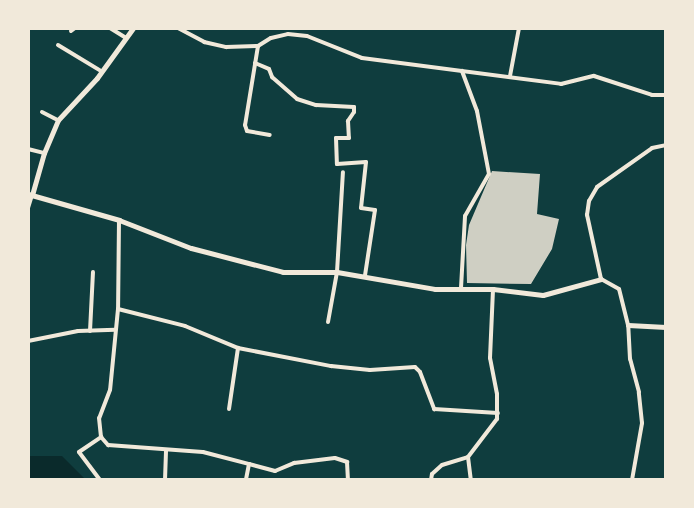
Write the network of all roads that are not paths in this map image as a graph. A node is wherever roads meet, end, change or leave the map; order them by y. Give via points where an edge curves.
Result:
1 (110, 28) edge
2 (133, 28) edge
3 (178, 28) edge
4 (519, 28) edge
5 (126, 38) junction
6 (58, 45) dead end
7 (258, 46) junction
8 (255, 63) junction
9 (102, 71) junction
10 (462, 71) junction
11 (510, 76) junction
12 (666, 95) edge
13 (42, 112) dead end
14 (58, 120) junction
15 (270, 135) dead end
16 (666, 145) edge
17 (28, 149) edge
18 (44, 153) junction
19 (343, 172) dead end
20 (30, 194) edge
21 (28, 208) edge
22 (119, 220) junction
23 (93, 272) dead end
24 (337, 272) junction
25 (365, 275) junction
26 (602, 279) junction
27 (461, 288) junction
28 (493, 289) junction
29 (118, 309) junction
30 (328, 322) dead end
31 (628, 325) junction
32 (666, 327) edge
33 (115, 330) junction
34 (90, 331) junction
35 (28, 341) edge
36 (238, 348) junction
37 (229, 409) dead end
38 (498, 413) junction
39 (101, 437) junction
40 (166, 450) junction
41 (468, 457) junction
42 (249, 464) junction
43 (100, 480) edge
44 (165, 480) edge
45 (246, 480) edge
46 (348, 480) edge
47 (431, 480) edge
48 (471, 480) edge
49 (632, 480) edge

1 - 5 street
2 - 5 street
3 - 7 street via 204,42 226,47
4 - 11 street
5 - 9 street
6 - 9 street
7 - 8 street
7 - 10 street via 272,38 297,35 362,58
8 - 15 street via 245,125 247,130
8 - 25 street via 269,69 272,77 297,99 316,105 354,106 348,121 349,138 336,138 337,164 366,162 361,208 375,210
9 - 14 street
10 - 11 street
10 - 27 street via 477,111 489,174 465,216
11 - 12 street via 561,84 594,76 652,95
13 - 14 street
14 - 18 street
16 - 26 street via 652,148 621,169 597,187 589,201 587,215
17 - 18 street
18 - 20 street
19 - 24 street
20 - 21 street
20 - 22 street
22 - 24 street via 190,248 283,272
22 - 29 street
23 - 34 street
24 - 25 street
24 - 30 street
25 - 27 street via 435,289
26 - 28 street via 543,295
26 - 31 street via 619,289
27 - 28 street
28 - 38 street via 490,358
29 - 33 street
29 - 36 street via 185,326
31 - 32 street
31 - 49 street via 642,423
33 - 34 street
33 - 39 street via 110,390 99,418
34 - 35 street
36 - 37 street
36 - 38 street via 360,369 415,367 434,409
38 - 41 street
39 - 40 street via 108,445
39 - 43 street via 79,452
40 - 42 street via 203,452
40 - 44 street
41 - 47 street via 442,465
41 - 48 street
42 - 45 street
42 - 46 street via 275,471 294,463 335,458 347,462

